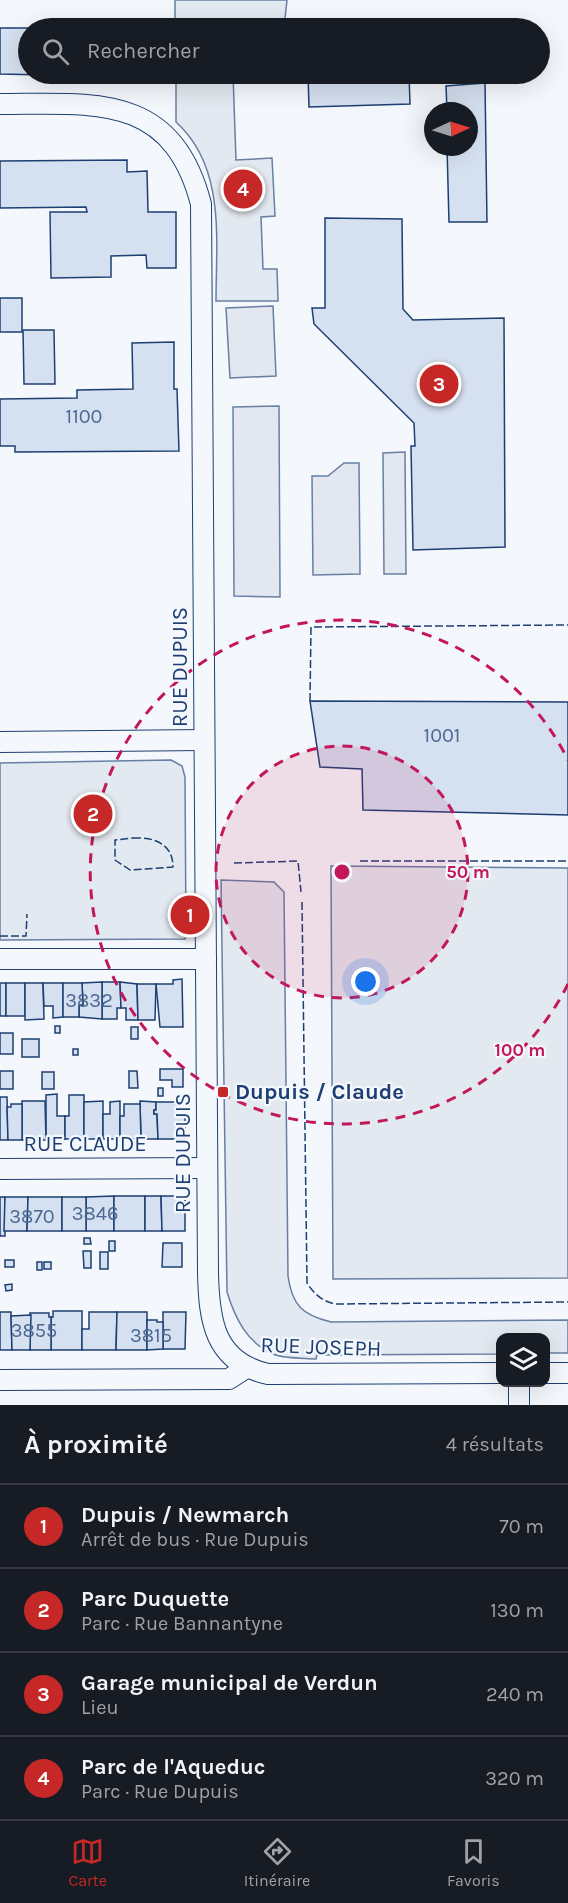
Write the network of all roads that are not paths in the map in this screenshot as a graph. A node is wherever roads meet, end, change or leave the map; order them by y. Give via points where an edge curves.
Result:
1 (0, 104) edge
2 (204, 740) junction
3 (0, 741) edge
4 (206, 958) junction
5 (0, 959) edge
6 (0, 1168) edge
7 (207, 1168) junction
8 (246, 1368) junction
9 (496, 1373) edge
10 (550, 1373) edge
11 (568, 1373) edge
12 (0, 1380) edge
13 (519, 1387) edge
14 (519, 1405) edge

1 - 2 street, RUE DUPUIS via 89,104 116,108 160,131 179,151 194,179 202,219
2 - 3 street
2 - 4 street, RUE DUPUIS
4 - 5 street
4 - 7 street, RUE DUPUIS
6 - 7 street, RUE CLAUDE
7 - 8 street, RUE DUPUIS via 208,1294 212,1317 227,1353
8 - 9 street, RUE JOSEPH via 268,1374
8 - 12 street, RUE JOSEPH via 229,1379
10 - 11 street
13 - 14 street

